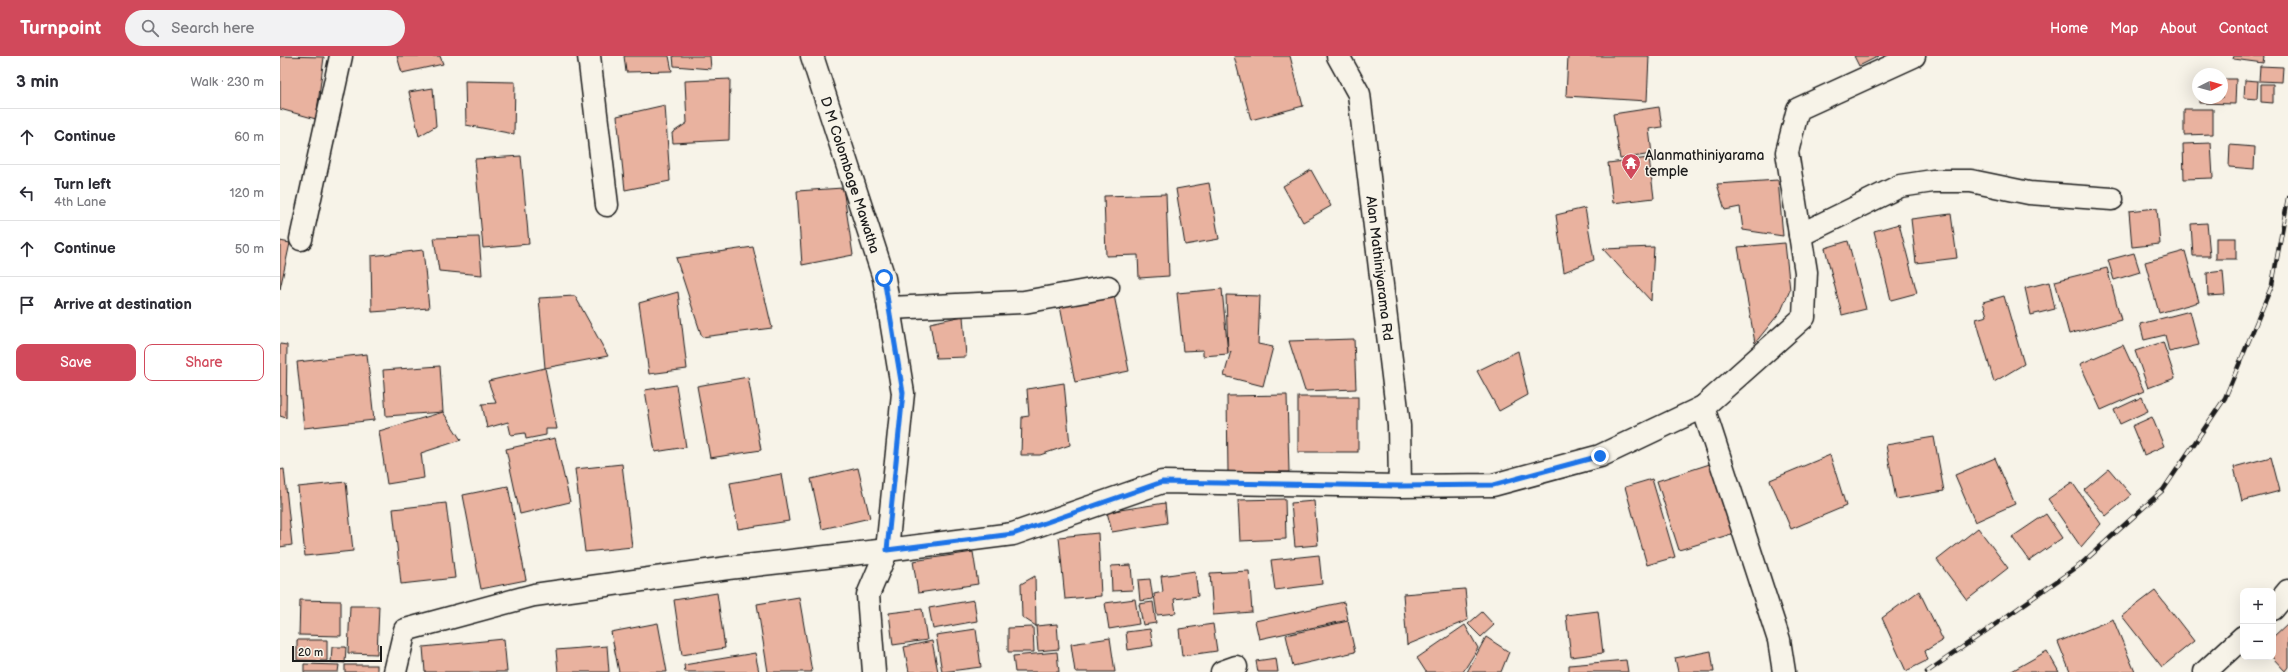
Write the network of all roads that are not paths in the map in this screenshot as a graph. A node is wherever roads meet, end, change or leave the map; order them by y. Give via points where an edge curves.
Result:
1 (341, 56) edge
2 (589, 56) edge
3 (812, 56) edge
4 (1338, 56) edge
5 (1914, 56) edge
6 (2112, 199) dead end
7 (607, 205) dead end
8 (1800, 235) junction
9 (301, 239) dead end
10 (1108, 287) dead end
11 (889, 308) junction
12 (1703, 407) junction
13 (1400, 486) junction
14 (887, 550) junction
15 (2288, 591) edge
16 (2276, 605) edge
17 (2240, 640) edge
18 (395, 672) edge
19 (874, 672) edge
20 (1784, 672) edge
21 (2205, 672) edge

1 - 9 street
2 - 7 street
3 - 11 street, D M Colombage Mawatha via 884,278
4 - 13 street, Alan Mathiniyarama Rd via 1359,94 1399,426
5 - 8 street via 1798,109 1787,152
6 - 8 street via 2029,193 1971,181 1933,181 1900,186
8 - 12 street via 1806,272 1804,317
10 - 11 street via 1024,302
11 - 14 street, D M Colombage Mawatha via 903,393
12 - 13 street via 1600,456 1493,485
12 - 20 street via 1779,640
13 - 14 street via 1162,482 1013,534
14 - 18 street via 728,568 534,595 405,630
14 - 19 street, D M Colombage Mawatha via 868,595
15 - 16 street
17 - 21 street

